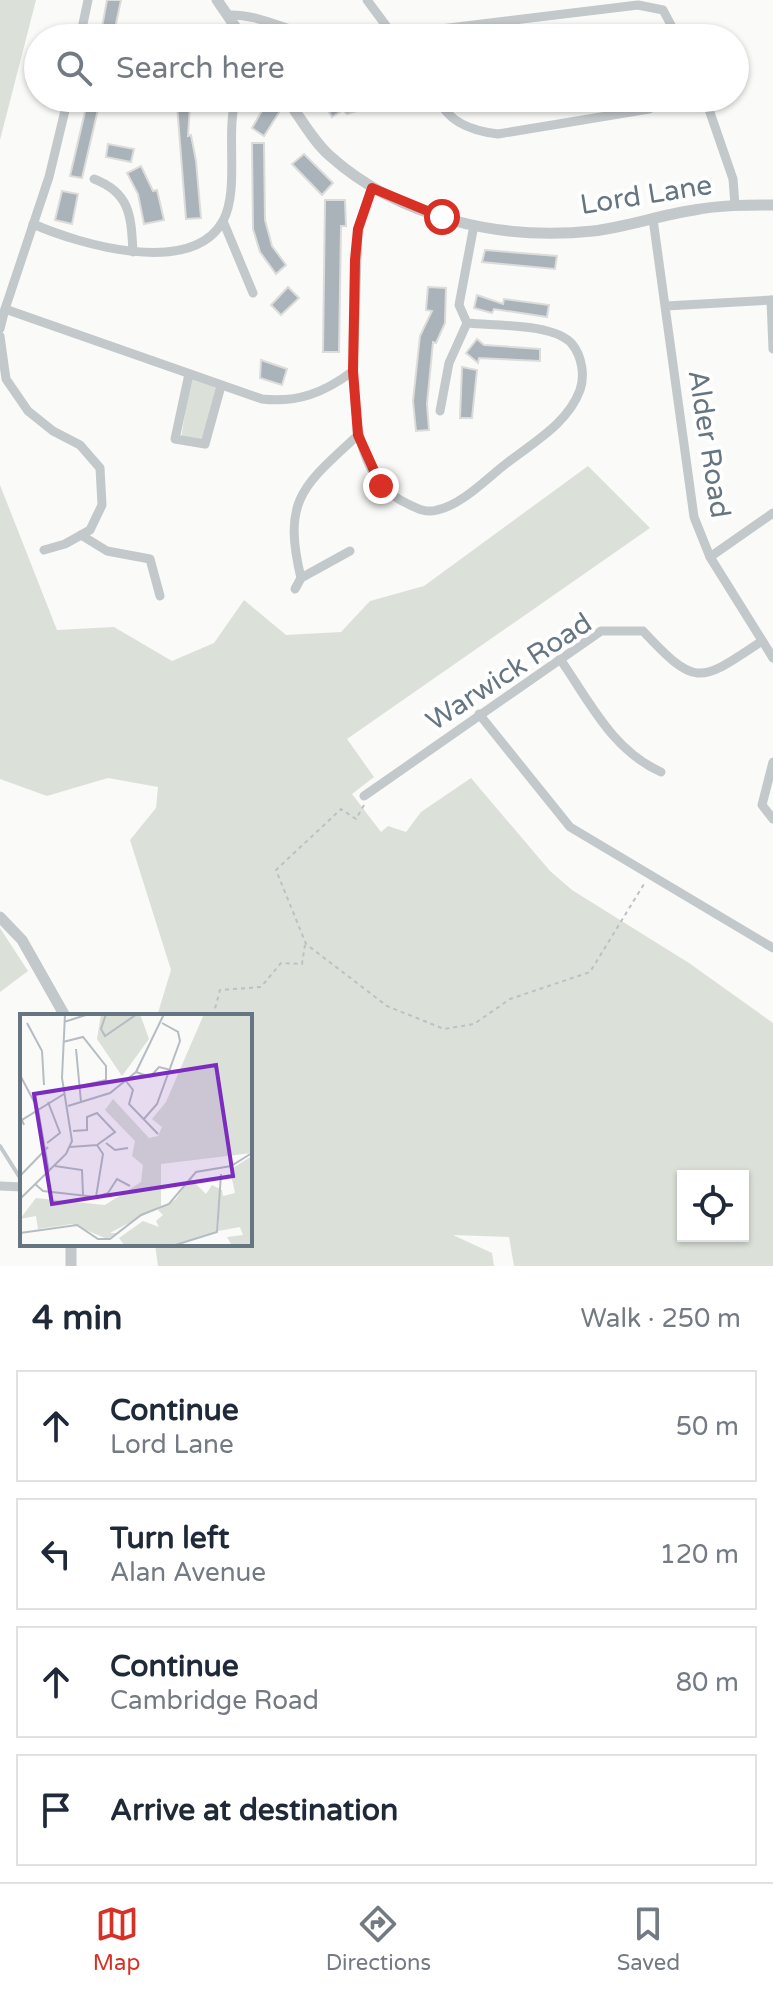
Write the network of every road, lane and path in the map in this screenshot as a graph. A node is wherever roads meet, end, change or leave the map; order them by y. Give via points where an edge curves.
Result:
1 (88, 0) edge
2 (217, 0) edge
3 (367, 0) edge
4 (657, 0) edge
5 (665, 5) edge
6 (227, 15) junction
7 (83, 24) edge
8 (233, 24) edge
9 (264, 24) edge
10 (385, 24) edge
11 (504, 24) edge
12 (672, 24) edge
13 (64, 112) edge
14 (235, 112) edge
15 (296, 112) edge
16 (447, 112) edge
17 (631, 112) edge
18 (710, 112) edge
19 (94, 179) dead end
20 (372, 188) junction
21 (735, 205) junction
22 (773, 205) edge
23 (653, 219) junction
24 (223, 221) junction
25 (33, 224) junction
26 (474, 225) junction
27 (133, 252) junction
28 (253, 293) dead end
29 (772, 300) edge
30 (666, 306) junction
31 (5, 309) junction
32 (467, 323) junction
33 (0, 329) edge
34 (0, 336) edge
35 (773, 349) edge
36 (353, 371) junction
37 (189, 374) junction
38 (221, 386) junction
39 (440, 411) dead end
40 (358, 435) junction
41 (773, 513) edge
42 (81, 535) junction
43 (44, 550) dead end
44 (350, 551) dead end
45 (710, 557) junction
46 (301, 578) junction
47 (295, 589) dead end
48 (160, 596) dead end
49 (762, 641) junction
50 (773, 658) edge
51 (560, 659) junction
52 (479, 714) junction
53 (773, 762) edge
54 (661, 772) dead end
55 (364, 796) joint
56 (773, 819) edge
57 (649, 876) junction
58 (0, 917) edge
59 (306, 944) junction
60 (773, 948) edge
61 (64, 1014) edge
62 (214, 1014) edge
63 (0, 1146) edge
64 (20, 1181) edge
65 (20, 1184) edge
66 (0, 1186) edge

1 - 7 street
2 - 6 street
3 - 10 street
4 - 5 lane
5 - 11 street
5 - 12 street
6 - 8 street
6 - 9 street via 246,14
13 - 25 street
14 - 24 street
15 - 20 street, Lord Lane via 328,155
16 - 17 street via 477,131 498,134
18 - 21 street via 730,170
19 - 27 street via 114,187 131,215
20 - 26 street, Lord Lane via 407,205
20 - 36 street via 358,229
21 - 22 street, Lord Lane
21 - 23 street, Lord Lane
23 - 26 street, Lord Lane via 592,231 513,231
23 - 30 street, Alder Road
24 - 27 street via 199,243 171,252
24 - 28 street
25 - 27 street
25 - 31 street
26 - 32 street via 459,305
29 - 30 street
29 - 35 street
30 - 45 street, Alder Road via 694,517
31 - 33 street
31 - 37 street
32 - 39 street via 449,363
32 - 40 street via 557,332 574,346 582,365 582,387 558,422 478,485 434,511 398,500 381,486
34 - 42 street via 6,379 22,403 53,431 80,445 100,468 102,505 90,530
36 - 38 street via 288,402
36 - 40 street
37 - 38 street
37 - 38 street via 175,439 205,444
40 - 46 street via 302,492 292,528
41 - 45 street
42 - 43 street
42 - 48 street via 107,551 150,559
44 - 46 street
45 - 49 street, Alder Road
46 - 47 street
49 - 50 street, Alder Road
49 - 51 street, Warwick Road via 715,672 693,674 670,660 643,631 601,631
51 - 52 street, Warwick Road
51 - 54 street via 620,746
52 - 55 street, Warwick Road
52 - 57 street via 570,827
53 - 56 street via 762,805
55 - 59 path via 364,810 356,819 341,809 276,870
57 - 59 path via 590,972 510,999 474,1024 444,1029 387,1006
57 - 60 street
58 - 61 street via 22,940
59 - 62 path via 302,964 281,963 261,987 220,990
63 - 64 lane
65 - 66 street

